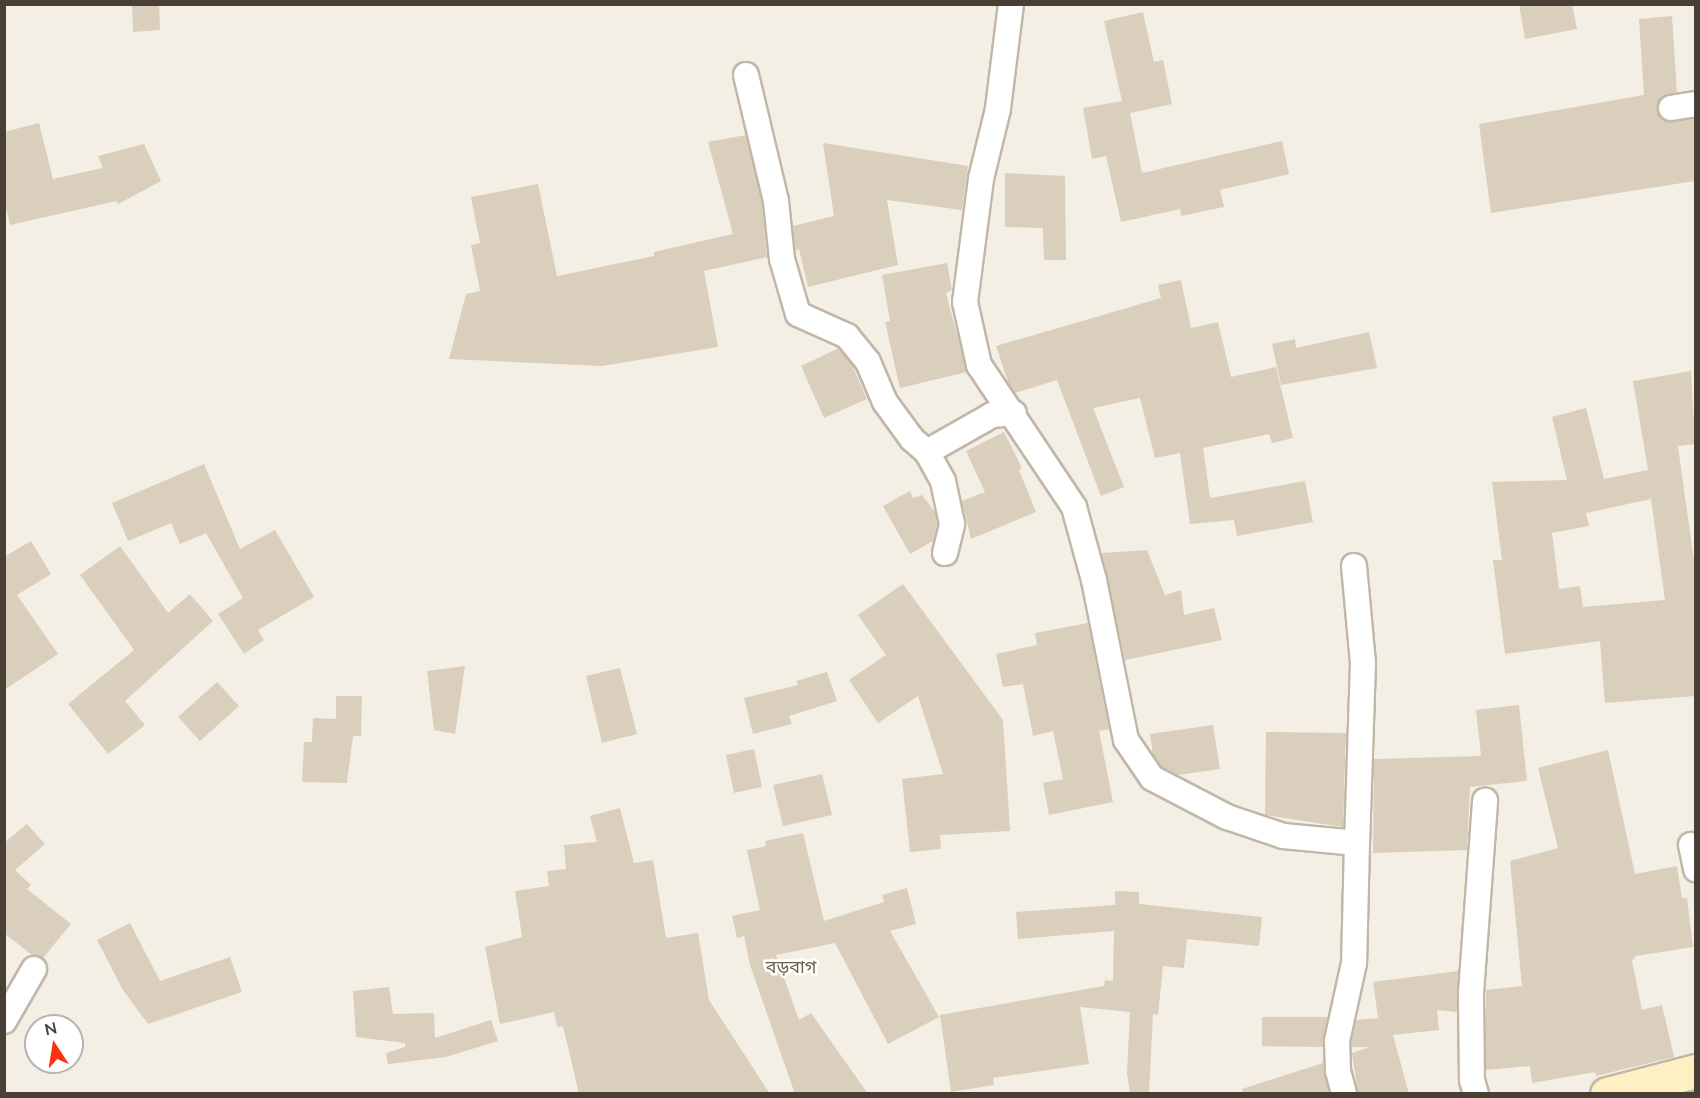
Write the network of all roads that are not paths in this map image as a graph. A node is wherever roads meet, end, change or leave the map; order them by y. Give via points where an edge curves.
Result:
1 (1011, 4) edge
2 (746, 75) dead end
3 (1695, 104) edge
4 (1671, 108) dead end
5 (1014, 413) junction
6 (927, 452) junction
7 (945, 554) dead end
8 (1354, 566) dead end
9 (1485, 801) dead end
10 (1357, 843) junction
11 (1691, 844) dead end
12 (1695, 869) edge
13 (34, 969) dead end
14 (4, 1021) edge
15 (1695, 1071) edge
16 (1344, 1094) edge
17 (1476, 1094) edge
18 (1607, 1094) edge

1 - 5 street via 965,302 979,365
2 - 6 street via 776,201 782,259 798,314 847,336 868,362 885,402 912,440
3 - 4 street
5 - 6 street via 992,415
5 - 10 street via 1074,507 1094,580 1126,740 1152,778 1227,817 1283,836
6 - 7 street via 943,481 952,524
8 - 10 street via 1363,663
9 - 17 street via 1471,993 1472,1080
10 - 16 street via 1354,963 1336,1041
11 - 12 street
13 - 14 street
15 - 18 main road

